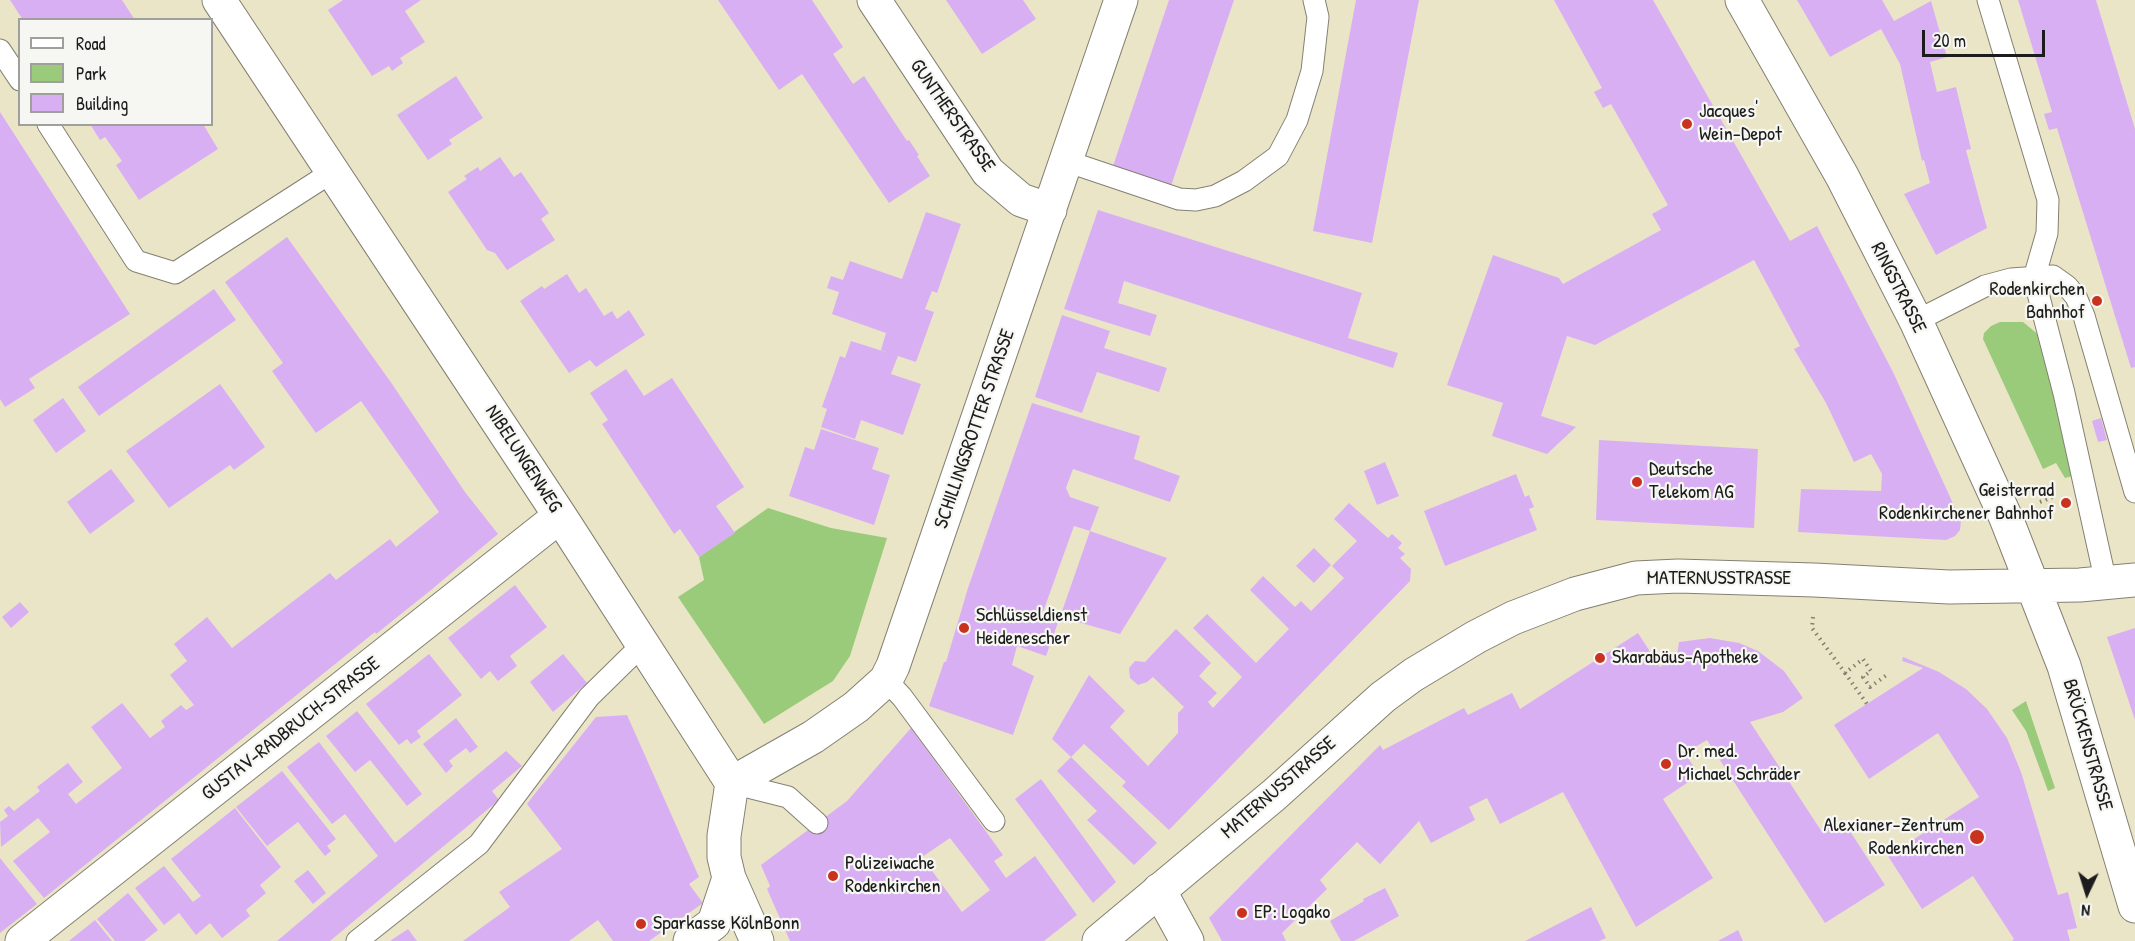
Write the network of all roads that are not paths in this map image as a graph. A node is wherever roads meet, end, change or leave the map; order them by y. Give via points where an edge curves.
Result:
1 (219, 0) edge
2 (874, 0) edge
3 (1121, 0) edge
4 (1314, 0) edge
5 (1742, 0) edge
6 (1988, 0) edge
7 (0, 50) edge
8 (18, 77) edge
9 (49, 126) edge
10 (1066, 161) junction
11 (332, 172) junction
12 (1050, 210) junction
13 (2034, 278) junction
14 (1916, 321) junction
15 (2135, 492) edge
16 (560, 516) junction
17 (2120, 582) edge
18 (2032, 586) junction
19 (642, 645) junction
20 (886, 680) junction
21 (732, 783) junction
22 (994, 821) dead end
23 (817, 823) dead end
24 (729, 878) junction
25 (1159, 890) junction
26 (2135, 906) edge
27 (22, 941) edge
28 (357, 941) edge
29 (690, 941) edge
30 (756, 941) edge
31 (1098, 941) edge
32 (1188, 941) edge

1 - 11 street, NIBELUNGENWEG
2 - 12 street, GUNTHERSTRASSE via 988,172 1021,200
3 - 10 street, SCHILLINGSROTTER STRASSE
4 - 10 lane via 1318,17 1312,71 1297,120 1278,156 1244,181 1215,196 1179,200
5 - 14 street, RINGSTRASSE via 1842,176
6 - 13 lane via 2048,200 2047,233
7 - 8 lane
9 - 11 lane via 136,261 175,273
10 - 12 street, SCHILLINGSROTTER STRASSE
11 - 16 street, NIBELUNGENWEG
12 - 20 street, SCHILLINGSROTTER STRASSE via 901,647
13 - 14 lane via 1985,286
13 - 15 lane via 2053,276 2076,297
13 - 17 lane
14 - 18 street, RINGSTRASSE via 2006,518
16 - 19 street, NIBELUNGENWEG
16 - 27 street, GUSTAV-RADBRUCH-STRASSE
17 - 18 street, MATERNUSSTRASSE
18 - 25 street, MATERNUSSTRASSE via 1949,587 1678,576 1636,578 1575,594 1514,618 1444,656 1383,697 1274,795
18 - 26 street, BRÜCKENSTRASSE via 2064,666
19 - 21 street, NIBELUNGENWEG
19 - 28 lane via 589,697 479,844
20 - 21 street, SCHILLINGSROTTER STRASSE via 813,737
20 - 22 lane
21 - 23 lane via 788,796
21 - 24 street via 724,836
24 - 29 street via 714,923
24 - 30 street
25 - 31 street, MATERNUSSTRASSE
25 - 32 street

